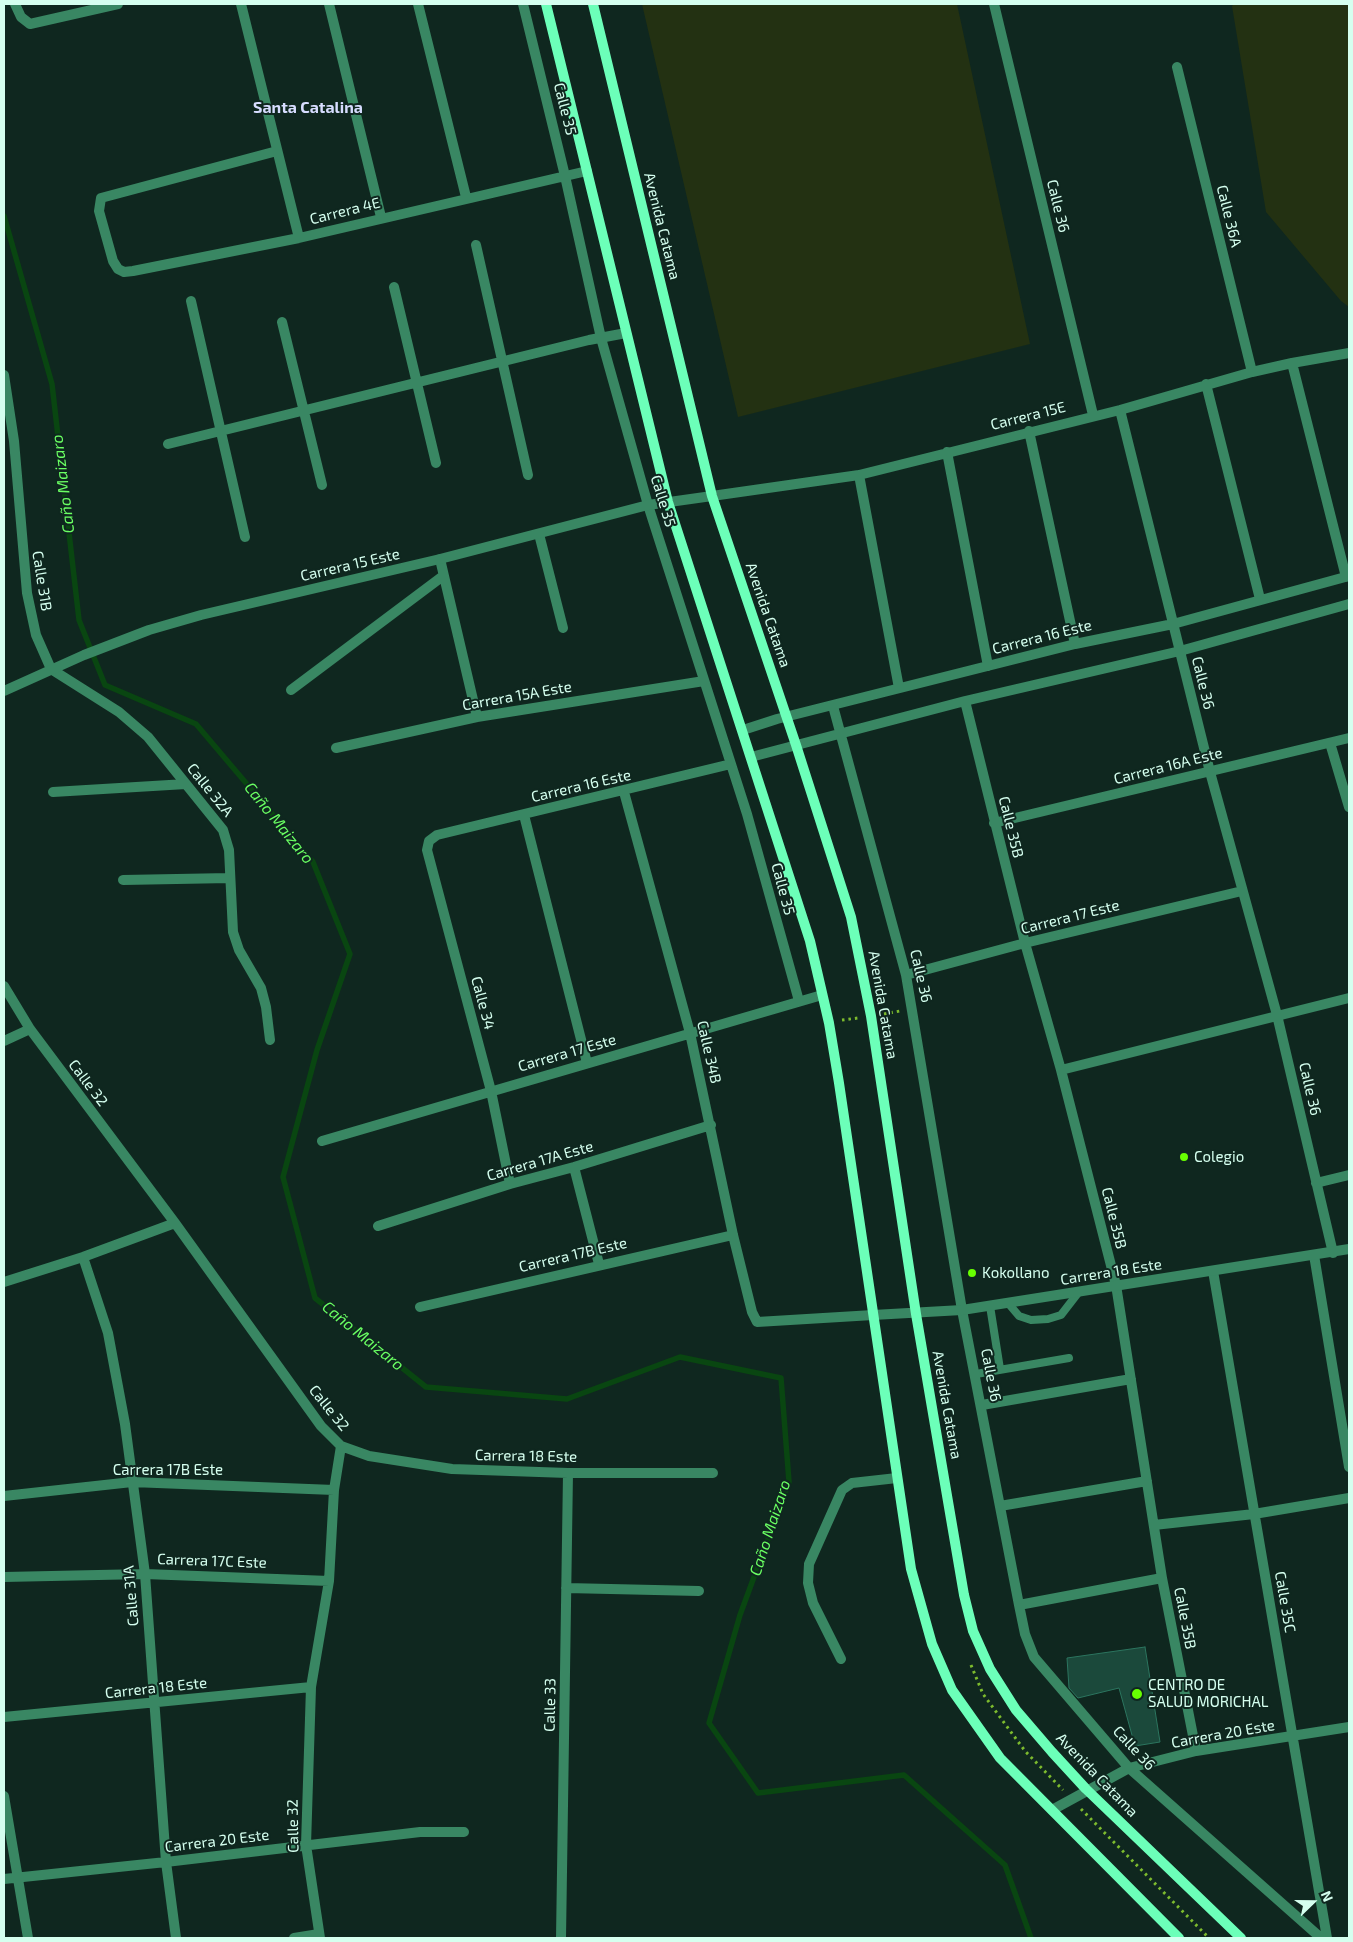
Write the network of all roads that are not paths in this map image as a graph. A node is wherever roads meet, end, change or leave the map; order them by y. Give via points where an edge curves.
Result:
1 (15, 4) edge
2 (118, 4) edge
3 (241, 4) edge
4 (329, 4) edge
5 (418, 4) edge
6 (523, 4) edge
7 (546, 4) edge
8 (593, 4) edge
9 (994, 4) edge
10 (1176, 68) dead end
11 (277, 152) junction
12 (587, 171) junction
13 (566, 176) junction
14 (466, 197) junction
15 (381, 217) junction
16 (299, 238) junction
17 (476, 245) dead end
18 (394, 287) dead end
19 (191, 301) dead end
20 (282, 322) dead end
21 (626, 333) junction
22 (601, 338) junction
23 (1349, 354) edge
24 (503, 361) junction
25 (1292, 363) junction
26 (1252, 372) junction
27 (4, 375) edge
28 (418, 381) junction
29 (1206, 384) junction
30 (303, 409) junction
31 (1120, 410) junction
32 (1094, 415) junction
33 (221, 430) junction
34 (1029, 431) junction
35 (168, 444) dead end
36 (947, 452) junction
37 (436, 463) dead end
38 (528, 475) dead end
39 (860, 475) junction
40 (322, 485) dead end
41 (712, 496) junction
42 (668, 502) junction
43 (648, 505) junction
44 (539, 534) junction
45 (245, 537) dead end
46 (440, 559) junction
47 (443, 576) junction
48 (1348, 576) edge
49 (1260, 599) junction
50 (1349, 604) edge
51 (1173, 624) junction
52 (563, 628) dead end
53 (1075, 644) junction
54 (1180, 651) junction
55 (988, 666) junction
56 (51, 669) junction
57 (704, 681) junction
58 (899, 688) junction
59 (291, 690) dead end
60 (4, 691) edge
61 (965, 701) junction
62 (833, 706) junction
63 (477, 717) junction
64 (787, 717) junction
65 (743, 730) junction
66 (842, 734) junction
67 (1349, 738) edge
68 (1330, 743) junction
69 (796, 745) junction
70 (336, 748) dead end
71 (751, 757) junction
72 (731, 764) junction
73 (1210, 772) junction
74 (186, 784) junction
75 (53, 792) dead end
76 (624, 792) junction
77 (1349, 807) edge
78 (524, 814) junction
79 (994, 824) junction
80 (437, 835) joint
81 (230, 878) junction
82 (123, 880) dead end
83 (1242, 891) junction
84 (1025, 943) junction
85 (906, 975) junction
86 (4, 986) edge
87 (822, 995) junction
88 (1349, 998) edge
89 (798, 1001) junction
90 (1277, 1015) junction
91 (30, 1029) junction
92 (690, 1033) junction
93 (4, 1040) edge
94 (270, 1040) dead end
95 (587, 1063) junction
96 (1061, 1070) junction
97 (491, 1091) junction
98 (711, 1125) junction
99 (322, 1141) dead end
100 (574, 1167) junction
101 (1349, 1175) edge
102 (1316, 1183) junction
103 (510, 1184) junction
104 (175, 1223) junction
105 (378, 1226) dead end
106 (733, 1235) junction
107 (1349, 1249) edge
108 (1333, 1253) junction
109 (1314, 1254) junction
110 (83, 1257) junction
111 (599, 1264) junction
112 (1213, 1271) junction
113 (4, 1282) edge
114 (1116, 1285) junction
115 (1078, 1293) junction
116 (1008, 1303) junction
117 (990, 1306) junction
118 (420, 1307) dead end
119 (962, 1310) junction
120 (916, 1314) junction
121 (873, 1315) junction
122 (757, 1322) joint
123 (1069, 1358) dead end
124 (1000, 1370) junction
125 (976, 1374) junction
126 (1131, 1379) junction
127 (982, 1404) junction
128 (341, 1446) junction
129 (1349, 1467) edge
130 (568, 1473) junction
131 (713, 1473) dead end
132 (898, 1478) junction
133 (1147, 1481) junction
134 (132, 1482) junction
135 (334, 1490) junction
136 (4, 1496) edge
137 (1349, 1498) edge
138 (1000, 1506) junction
139 (1254, 1514) junction
140 (1154, 1525) junction
141 (145, 1574) junction
142 (4, 1577) edge
143 (1162, 1578) junction
144 (329, 1581) junction
145 (566, 1588) junction
146 (699, 1591) dead end
147 (1019, 1605) junction
148 (841, 1659) dead end
149 (311, 1687) junction
150 (154, 1704) junction
151 (4, 1717) edge
152 (1349, 1727) edge
153 (1293, 1737) junction
154 (1196, 1751) junction
155 (1129, 1768) junction
156 (1086, 1789) junction
157 (4, 1796) edge
158 (1052, 1810) junction
159 (464, 1832) dead end
160 (306, 1845) junction
161 (166, 1862) junction
162 (17, 1877) junction
163 (4, 1879) edge
164 (320, 1936) edge
165 (28, 1938) edge
166 (176, 1938) edge
167 (294, 1938) edge
168 (561, 1938) edge
169 (1179, 1938) edge
170 (1241, 1938) edge
171 (1321, 1938) edge
172 (1327, 1938) edge

1 - 2 street via 21,17 30,24
3 - 11 street
4 - 15 street
5 - 14 street
6 - 13 street, Calle 35
7 - 12 main road
8 - 41 main road, Avenida Catama
9 - 32 street, Calle 36
10 - 26 street, Calle 36A
11 - 16 street
11 - 16 street, Carrera 4E via 107,195 101,198 99,211 113,261 124,272
12 - 13 street, Carrera 4E
12 - 21 main road
13 - 14 street, Carrera 4E
13 - 22 street, Calle 35
14 - 15 street, Carrera 4E
15 - 16 street, Carrera 4E
17 - 24 street
18 - 28 street
19 - 33 street
20 - 30 street
21 - 22 street
21 - 42 main road
22 - 24 street
22 - 43 street, Calle 35
23 - 25 street, Carrera 15E
24 - 28 street
24 - 38 street
25 - 26 street, Carrera 15E
25 - 48 street
26 - 29 street, Carrera 15E
27 - 56 street, Calle 31B via 14,441 27,593 36,635
28 - 30 street
28 - 37 street
29 - 31 street, Carrera 15E
29 - 49 street
30 - 33 street
30 - 40 street
31 - 32 street, Carrera 15E
31 - 51 street, Calle 36
32 - 34 street, Carrera 15E
33 - 35 street
33 - 45 street
34 - 36 street, Carrera 15E
34 - 53 street
36 - 39 street, Carrera 15E
36 - 55 street
39 - 41 street, Carrera 15E
39 - 58 street
41 - 42 street, Carrera 15 Este
41 - 64 main road, Avenida Catama
42 - 43 street, Carrera 15 Este
42 - 65 main road
43 - 44 street, Carrera 15 Este
43 - 57 street, Calle 35
44 - 46 street, Carrera 15 Este
44 - 52 street
46 - 47 street
46 - 56 street, Carrera 15 Este via 201,615 148,630
47 - 59 street
47 - 63 street
48 - 49 street, Carrera 16 Este
49 - 51 street, Carrera 16 Este
50 - 54 street
51 - 53 street, Carrera 16 Este
51 - 54 street, Calle 36
53 - 55 street, Carrera 16 Este
54 - 61 street
54 - 73 street, Calle 36
55 - 58 street, Carrera 16 Este
56 - 60 street, Carrera 15 Este
56 - 74 street, Calle 32A via 119,712 148,737
57 - 63 street, Carrera 15A Este
57 - 72 street, Calle 35
58 - 62 street, Carrera 16 Este
61 - 66 street
61 - 79 street, Calle 35B
62 - 64 street, Carrera 16 Este
62 - 66 street, Calle 36
63 - 70 street, Carrera 15A Este
64 - 65 street, Carrera 16 Este
64 - 69 main road, Avenida Catama
65 - 71 main road
66 - 69 street
66 - 85 street, Calle 36
67 - 68 street, Carrera 16A Este
68 - 73 street, Carrera 16A Este
68 - 77 street
69 - 71 street
69 - 120 main road, Avenida Catama via 851,916 871,1016
71 - 87 main road via 810,941
72 - 76 street, Carrera 16 Este
72 - 89 street, Calle 35
73 - 79 street, Carrera 16A Este
73 - 83 street, Calle 36
74 - 75 street
74 - 81 street, Calle 32A via 223,830 229,850
76 - 78 street, Carrera 16 Este
76 - 92 street, Calle 34B
78 - 80 street, Carrera 16 Este
78 - 95 street
79 - 84 street, Calle 35B
80 - 97 street, Calle 34 via 429,841 427,850
81 - 82 street
81 - 94 street, Calle 32A via 233,932 260,988
83 - 84 street, Carrera 17 Este
83 - 90 street, Calle 36
84 - 85 street, Carrera 17 Este
84 - 96 street, Calle 35B
85 - 119 street, Calle 36
86 - 91 street, Calle 32
87 - 89 street, Carrera 17 Este
87 - 121 main road via 839,1083
88 - 90 street
89 - 92 street, Carrera 17 Este
90 - 96 street
90 - 102 street, Calle 36
91 - 93 street
91 - 104 street, Calle 32
92 - 95 street, Carrera 17 Este
92 - 98 street, Calle 34B
95 - 97 street, Carrera 17 Este
96 - 114 street, Calle 35B
97 - 99 street, Carrera 17 Este
97 - 103 street, Calle 34
98 - 100 street, Carrera 17A Este
98 - 106 street, Calle 34B
100 - 103 street, Carrera 17A Este
100 - 111 street
101 - 102 street
102 - 108 street, Calle 36
103 - 105 street, Carrera 17A Este
104 - 110 street
104 - 128 street, Calle 32 via 321,1426
106 - 111 street, Carrera 17B Este
106 - 122 street, Calle 34B
107 - 108 street, Carrera 18 Este
108 - 109 street, Carrera 18 Este
109 - 112 street, Carrera 18 Este
109 - 129 street
110 - 113 street
110 - 134 street, Calle 31A via 108,1333
111 - 118 street, Carrera 17B Este
112 - 114 street, Carrera 18 Este
112 - 139 street, Calle 35C
114 - 115 street, Carrera 18 Este
114 - 126 street, Calle 35B
115 - 116 street, Carrera 18 Este
115 - 116 lane via 1061,1315 1048,1319 1031,1320 1019,1316
116 - 117 street, Carrera 18 Este
117 - 119 street, Carrera 18 Este
117 - 124 lane
119 - 120 street, Carrera 18 Este
119 - 125 street, Calle 36
120 - 121 street, Carrera 18 Este
120 - 156 main road, Avenida Catama via 973,1631 990,1669 1016,1710
121 - 122 street, Carrera 18 Este
121 - 132 main road
123 - 124 lane
124 - 125 lane
125 - 127 street, Calle 36
126 - 127 street
126 - 133 street, Calle 35B
127 - 138 street, Calle 36
128 - 130 street, Carrera 18 Este via 369,1456 452,1469
128 - 135 street, Calle 32
130 - 131 street, Carrera 18 Este
130 - 145 street, Calle 33
132 - 148 street via 852,1482 842,1490 809,1564 808,1583 813,1603
132 - 158 main road via 911,1569 932,1644 952,1690 1000,1758
133 - 138 street
133 - 140 street, Calle 35B
134 - 135 street, Carrera 17B Este
134 - 136 street, Carrera 17B Este
134 - 141 street, Calle 31A
135 - 144 street, Calle 32
137 - 139 street
138 - 147 street, Calle 36
139 - 140 street
139 - 153 street, Calle 35C
140 - 143 street, Calle 35B
141 - 142 street, Carrera 17C Este
141 - 144 street, Carrera 17C Este
141 - 150 street, Calle 31A
143 - 147 street
143 - 154 street, Calle 35B
144 - 149 street, Calle 32
145 - 146 street
145 - 168 street, Calle 33
147 - 155 street, Calle 36 via 1034,1657
149 - 150 street, Carrera 18 Este
149 - 160 street, Calle 32
150 - 151 street, Carrera 18 Este
150 - 161 street, Calle 31A
152 - 153 street, Carrera 20 Este
153 - 154 street, Carrera 20 Este
153 - 172 street, Calle 35C
154 - 155 street, Carrera 20 Este
155 - 156 street, Carrera 20 Este
155 - 171 street, Calle 36
156 - 158 street, Carrera 20 Este
156 - 170 main road, Avenida Catama
157 - 162 street
158 - 169 main road
159 - 160 street, Carrera 20 Este via 420,1832
160 - 161 street, Carrera 20 Este
160 - 164 street, Calle 32
161 - 162 street, Carrera 20 Este
161 - 166 street, Calle 31A
162 - 163 street, Carrera 20 Este
162 - 165 street
164 - 167 street

